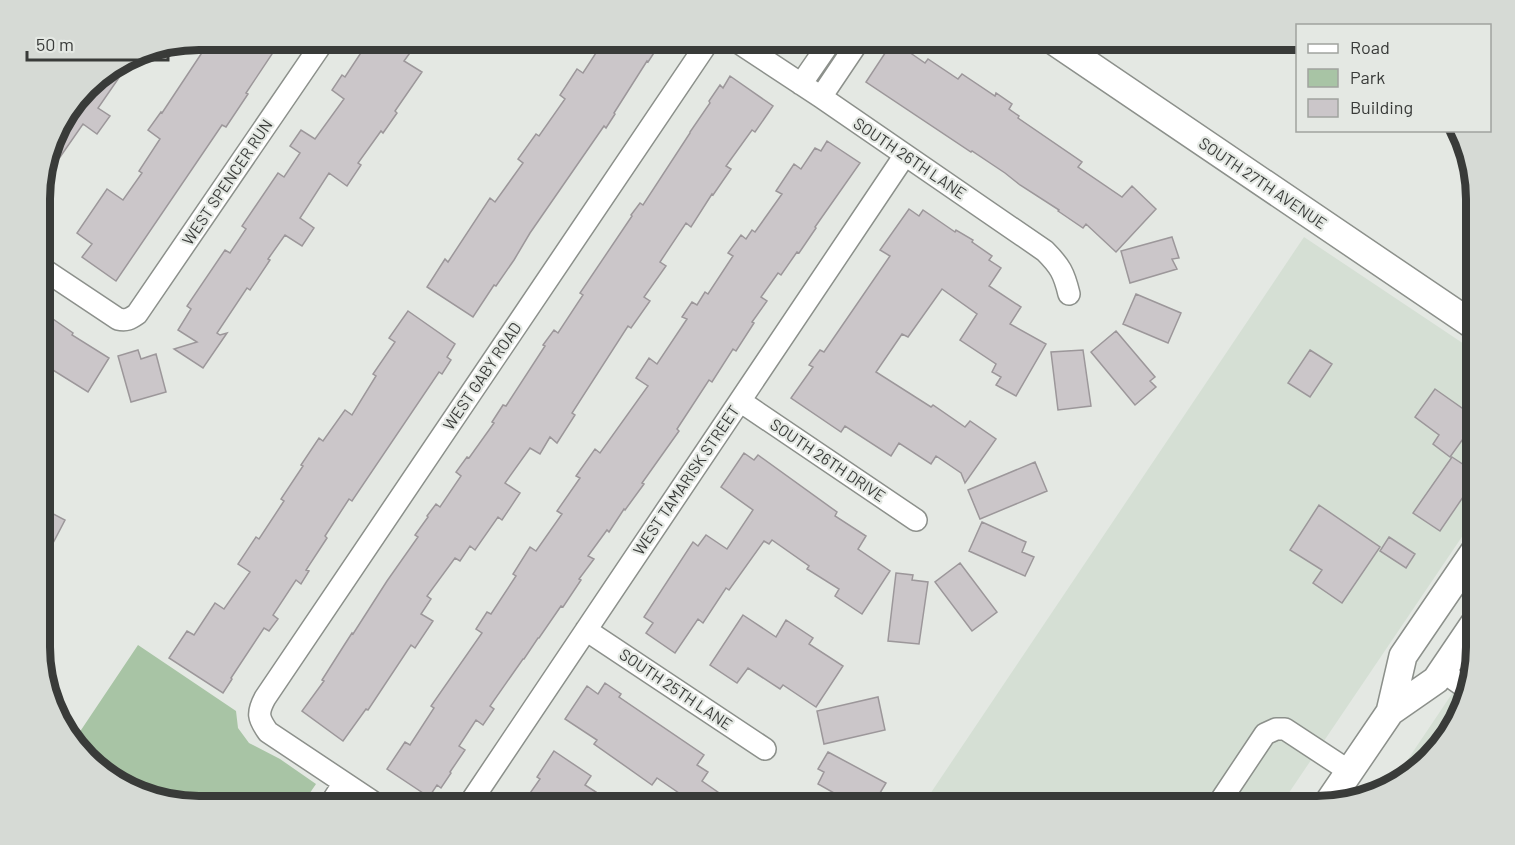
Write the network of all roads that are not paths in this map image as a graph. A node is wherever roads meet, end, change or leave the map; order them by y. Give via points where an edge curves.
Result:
1 (317, 50) edge
2 (703, 50) edge
3 (750, 50) edge
4 (824, 50) edge
5 (853, 50) edge
6 (1067, 50) edge
7 (801, 84) junction
8 (821, 97) junction
9 (905, 155) junction
10 (50, 274) edge
11 (1069, 294) dead end
12 (1466, 320) edge
13 (740, 401) junction
14 (916, 520) dead end
15 (1466, 564) edge
16 (586, 630) junction
17 (1466, 636) edge
18 (1442, 671) junction
19 (1461, 684) edge
20 (1390, 712) junction
21 (765, 749) dead end
22 (1349, 771) junction
23 (344, 783) junction
24 (1334, 794) edge
25 (1224, 795) edge
26 (336, 796) edge
27 (364, 796) edge
28 (475, 796) edge

1 - 10 street, WEST SPENCER RUN via 137,314 125,321 118,320
2 - 23 street, WEST GABY ROAD via 260,706 258,715 268,732
3 - 7 street, SOUTH 26TH LANE
4 - 7 street
5 - 8 street
6 - 12 main road, SOUTH 27TH AVENUE
7 - 8 street, SOUTH 26TH LANE
8 - 9 street, SOUTH 26TH LANE
9 - 11 street, SOUTH 26TH LANE via 1045,251 1058,265
9 - 13 street, WEST TAMARISK STREET
13 - 14 street, SOUTH 26TH DRIVE
13 - 16 street, WEST TAMARISK STREET
15 - 20 main road via 1403,656
16 - 21 street, SOUTH 25TH LANE
16 - 28 street, WEST TAMARISK STREET
17 - 18 main road
18 - 19 street
18 - 20 main road via 1436,680
20 - 22 main road
22 - 24 main road
22 - 25 street via 1285,729 1276,729 1265,734
23 - 26 street
23 - 27 street

